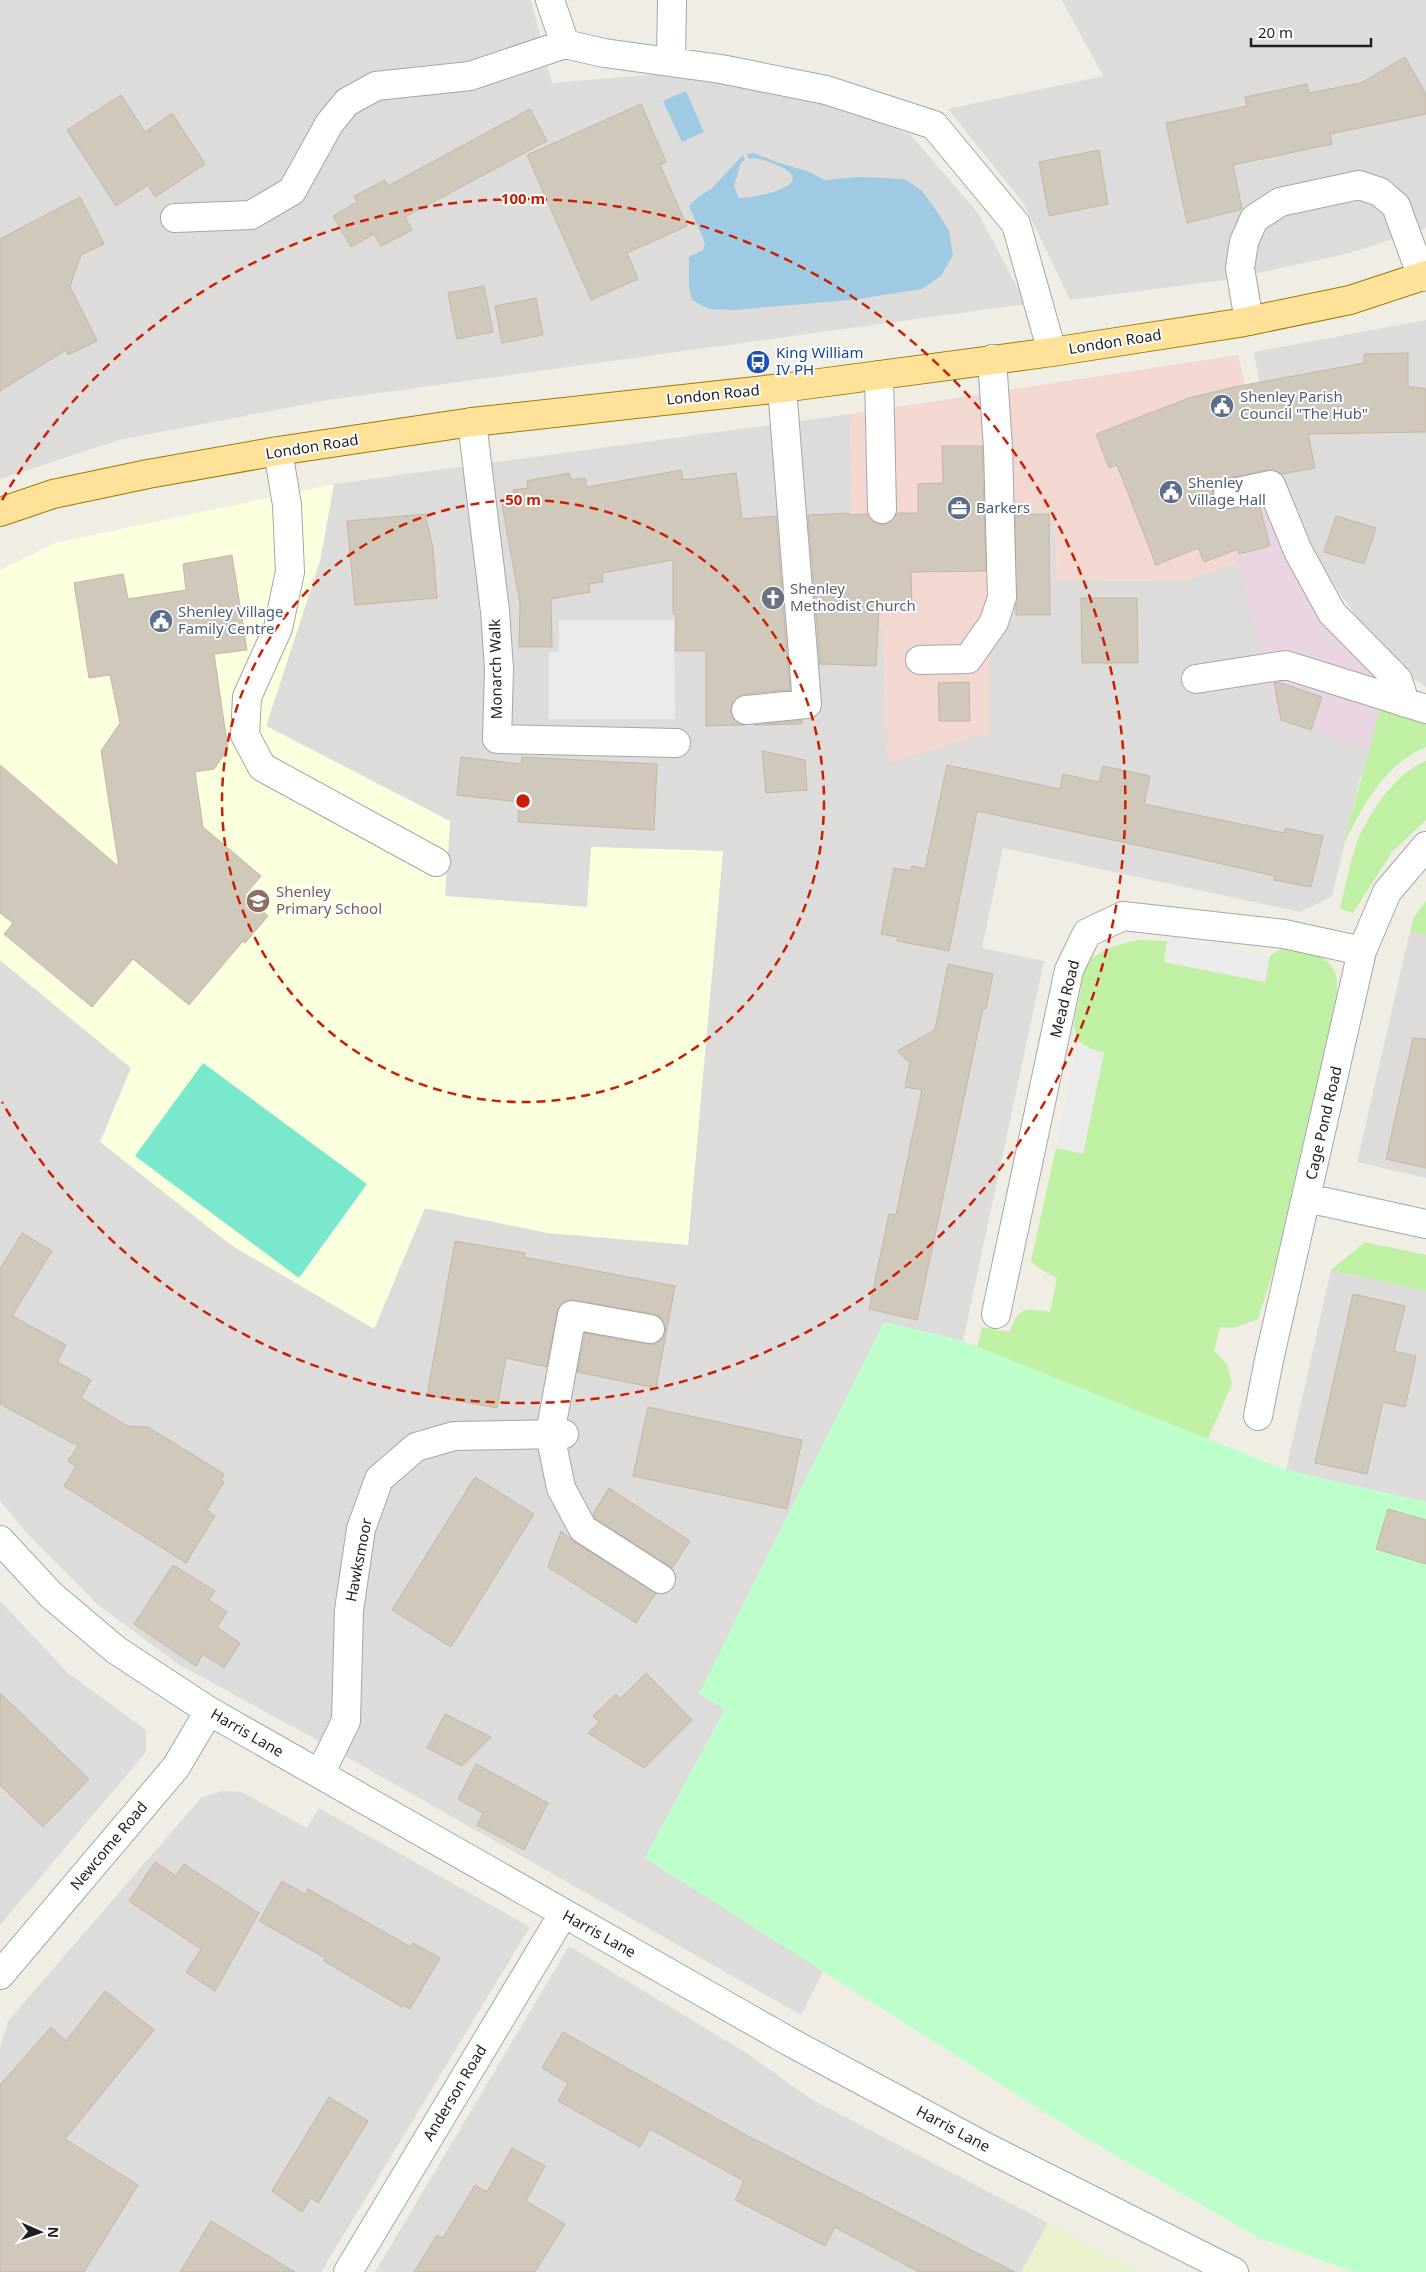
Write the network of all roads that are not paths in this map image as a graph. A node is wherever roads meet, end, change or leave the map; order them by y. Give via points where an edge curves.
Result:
1 (550, 0) edge
2 (672, 0) edge
3 (565, 44) junction
4 (671, 62) junction
5 (175, 218) dead end
6 (1424, 276) edge
7 (1249, 321) junction
8 (1052, 352) junction
9 (992, 359) junction
10 (879, 375) junction
11 (782, 388) junction
12 (472, 422) junction
13 (278, 452) junction
14 (1228, 494) dead end
15 (882, 509) dead end
16 (0, 512) edge
17 (920, 660) dead end
18 (1196, 679) dead end
19 (1416, 706) edge
20 (746, 710) dead end
21 (676, 743) dead end
22 (1426, 846) edge
23 (436, 862) dead end
24 (1362, 951) junction
25 (1307, 1198) junction
26 (1426, 1224) edge
27 (996, 1314) dead end
28 (650, 1329) dead end
29 (1258, 1416) dead end
30 (557, 1434) junction
31 (0, 1540) edge
32 (661, 1579) dead end
33 (209, 1711) junction
34 (320, 1774) junction
35 (563, 1914) junction
36 (0, 1975) edge
37 (348, 2272) edge
38 (1234, 2272) edge

1 - 3 street
2 - 4 street
3 - 4 street
3 - 5 street via 470,76 376,86 347,102 329,124 292,191 250,215
4 - 8 street via 826,90 934,125 1016,224
6 - 7 main road, London Road via 1350,300
6 - 7 street via 1396,206 1380,192 1359,185 1280,202 1254,219 1244,242 1240,268
7 - 8 main road, London Road
8 - 9 main road, London Road
9 - 10 main road, London Road
9 - 17 street via 1002,597 994,622 968,659
10 - 11 main road, London Road
10 - 15 street
11 - 12 main road, London Road
11 - 20 street via 808,704
12 - 13 main road, London Road
12 - 21 street, Monarch Walk via 495,610 499,669 498,739
13 - 16 main road, London Road via 53,494
13 - 23 street via 287,505 290,572 278,628 247,697 245,735 262,767
14 - 19 street via 1271,485 1298,551 1332,613 1398,680
18 - 19 street via 1286,665
22 - 24 street, Cage Pond Road via 1387,892
24 - 25 street, Cage Pond Road
24 - 27 street, Mead Road via 1284,934 1123,916 1087,933 1069,970
25 - 26 street
25 - 29 street, Cage Pond Road
28 - 30 street via 572,1315
30 - 32 street via 561,1488 583,1529
30 - 34 street, Hawksmoor via 454,1436 416,1447 379,1479 361,1529 349,1610 346,1720
31 - 33 street, Harris Lane via 51,1595 116,1650
33 - 34 street, Harris Lane
33 - 36 street, Newcome Road via 176,1767
34 - 35 street, Harris Lane
35 - 37 street, Anderson Road
35 - 38 street, Harris Lane via 790,2042 984,2146

